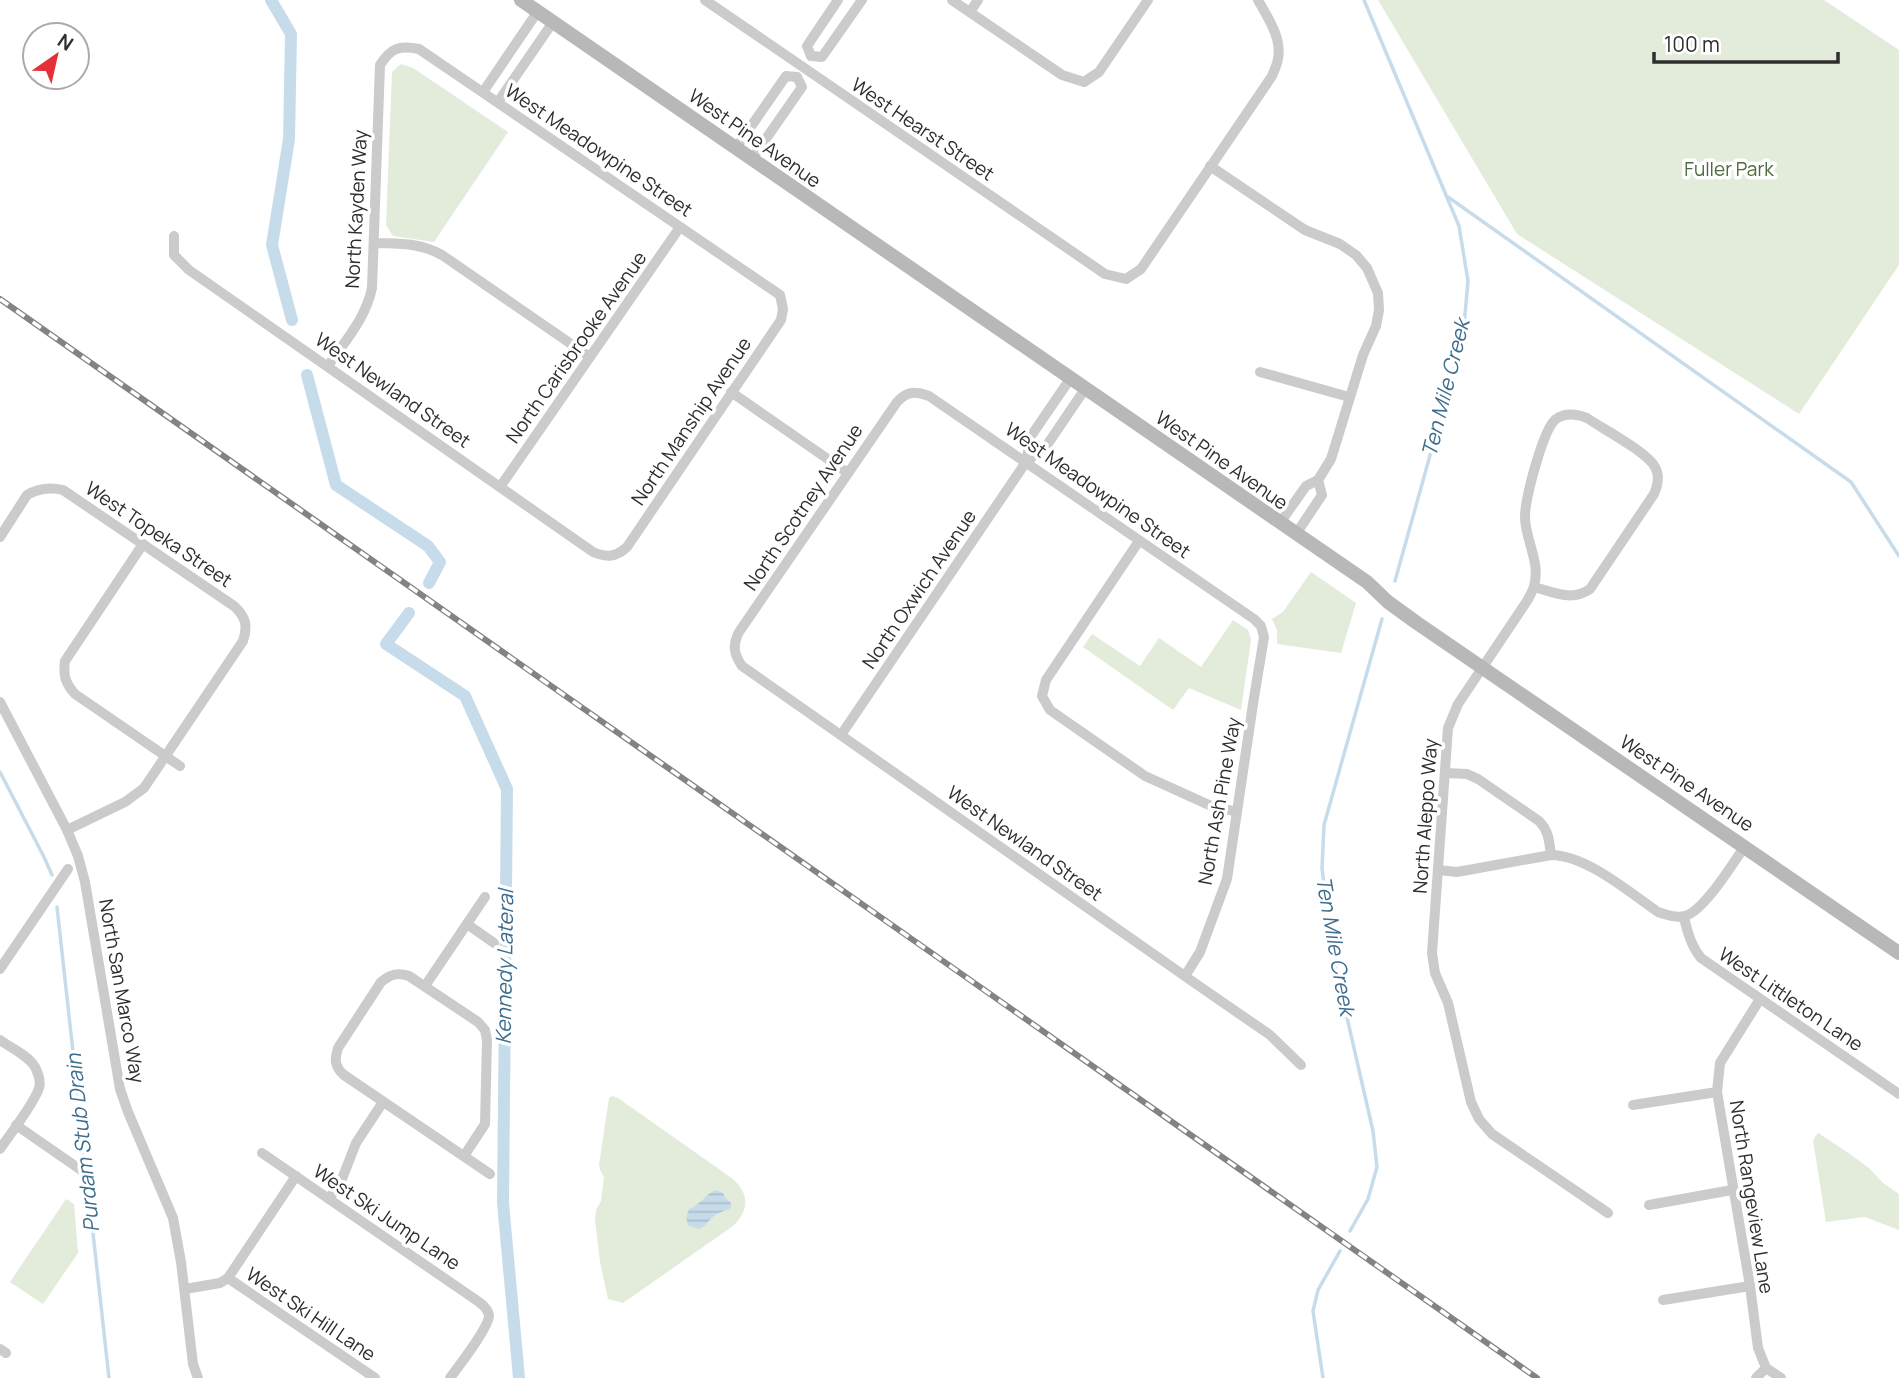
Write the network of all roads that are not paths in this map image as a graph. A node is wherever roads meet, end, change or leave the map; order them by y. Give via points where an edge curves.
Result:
1 (521, 0) edge
2 (705, 0) edge
3 (838, 0) edge
4 (862, 0) edge
5 (952, 0) edge
6 (978, 0) edge
7 (1148, 0) edge
8 (1258, 0) edge
9 (538, 11) junction
10 (970, 12) junction
11 (553, 22) junction
12 (395, 49) joint
13 (811, 57) junction
14 (800, 72) junction
15 (483, 92) junction
16 (498, 102) junction
17 (736, 148) junction
18 (752, 159) junction
19 (1210, 166) junction
20 (680, 227) junction
21 (173, 236) dead end
22 (373, 243) junction
23 (780, 295) joint
24 (590, 357) junction
25 (328, 366) junction
26 (1260, 372) dead end
27 (1070, 379) junction
28 (1085, 389) junction
29 (731, 392) junction
30 (910, 392) joint
31 (1349, 397) junction
32 (1027, 462) junction
33 (848, 473) junction
34 (1318, 480) junction
35 (500, 487) junction
36 (1280, 523) junction
37 (1296, 534) junction
38 (0, 537) edge
39 (1139, 541) junction
40 (143, 544) junction
41 (611, 557) joint
42 (1534, 587) junction
43 (1261, 626) joint
44 (734, 648) joint
45 (1482, 668) junction
46 (0, 702) edge
47 (841, 735) junction
48 (165, 756) junction
49 (180, 766) dead end
50 (1446, 773) junction
51 (1237, 812) junction
52 (67, 830) junction
53 (1745, 846) junction
54 (1551, 855) junction
55 (68, 869) dead end
56 (1438, 870) junction
57 (485, 897) dead end
58 (1684, 917) junction
59 (467, 924) junction
60 (494, 943) dead end
61 (1899, 953) edge
62 (0, 969) edge
63 (1185, 976) junction
64 (425, 986) junction
65 (1760, 999) junction
66 (0, 1040) edge
67 (1301, 1065) dead end
68 (1717, 1092) junction
69 (1899, 1094) edge
70 (383, 1102) junction
71 (1633, 1105) dead end
72 (16, 1125) junction
73 (0, 1149) edge
74 (262, 1153) dead end
75 (464, 1156) junction
76 (81, 1170) dead end
77 (489, 1174) dead end
78 (296, 1176) junction
79 (1732, 1190) junction
80 (329, 1199) junction
81 (1649, 1205) dead end
82 (1608, 1213) dead end
83 (228, 1278) junction
84 (1750, 1286) junction
85 (185, 1289) junction
86 (1663, 1300) dead end
87 (1766, 1368) junction
88 (198, 1378) edge
89 (375, 1378) edge
90 (450, 1378) edge
91 (1756, 1378) edge
92 (1781, 1378) edge

1 - 9 street, West Pine Avenue
2 - 14 street, West Hearst Street
3 - 13 street via 807,46
4 - 13 street via 822,57
5 - 10 street
6 - 10 street
7 - 10 street via 1099,72 1084,82 1062,75
8 - 19 street via 1274,29 1278,60 1272,76
9 - 11 street, West Pine Avenue
9 - 15 street
11 - 16 street
11 - 17 street, West Pine Avenue
12 - 15 street, West Meadowpine Street via 419,48
12 - 22 street, North Kayden Way via 380,65
13 - 14 street
14 - 17 street via 786,76
14 - 18 street via 802,87
14 - 19 street, West Hearst Street via 1105,274 1126,279 1141,269
15 - 16 street, West Meadowpine Street
16 - 20 street, West Meadowpine Street
17 - 18 street, West Pine Avenue
18 - 27 street, West Pine Avenue
19 - 31 street via 1305,230 1340,244 1367,268 1378,293 1379,310
20 - 23 street, West Meadowpine Street
20 - 24 street, North Carisbrooke Avenue
21 - 25 street, West Newland Street via 174,255 189,270
22 - 24 street via 429,248
22 - 25 street, North Kayden Way via 372,288 365,312
23 - 29 street, North Manship Avenue via 781,320
24 - 35 street, North Carisbrooke Avenue
25 - 35 street, West Newland Street
26 - 31 street
27 - 28 street, West Pine Avenue
27 - 32 street, North Oxwich Avenue via 1031,436
28 - 32 street, North Oxwich Avenue via 1047,445
28 - 36 street, West Pine Avenue
29 - 33 street
29 - 41 street, North Manship Avenue via 627,547
30 - 32 street, West Meadowpine Street via 929,396
30 - 33 street, North Scotney Avenue via 897,402
31 - 34 street via 1331,459
32 - 39 street, West Meadowpine Street
32 - 47 street, North Oxwich Avenue
33 - 44 street, North Scotney Avenue via 739,632
34 - 36 street via 1306,486
34 - 37 street via 1322,495
35 - 41 street, West Newland Street via 593,552
36 - 37 street, West Pine Avenue
37 - 45 street, West Pine Avenue
38 - 40 street, West Topeka Street via 27,495 45,488 63,490
39 - 43 street, West Meadowpine Street
39 - 51 street via 1046,680 1042,696 1050,710 1145,776 1209,805
40 - 48 street via 65,661 64,677 75,694
40 - 48 street, West Topeka Street via 234,606 246,622 243,641
42 - 42 street via 1525,503 1549,426 1560,417 1578,415 1647,457 1656,467 1658,485 1590,589 1574,596
42 - 45 street, North Aleppo Way
43 - 51 street, North Ash Pine Way via 1264,637
44 - 47 street, West Newland Street via 742,666
45 - 50 street, North Aleppo Way via 1452,715
45 - 53 street, West Pine Avenue
46 - 52 street, North San Marco Way
47 - 63 street, West Newland Street
48 - 49 street
48 - 52 street via 144,788
50 - 54 street via 1478,779 1539,821 1549,835
50 - 56 street, North Aleppo Way
51 - 63 street, North Ash Pine Way via 1227,879 1200,952
52 - 85 street, North San Marco Way via 85,882 120,1089 173,1218
53 - 58 street via 1701,907
53 - 61 street, West Pine Avenue
54 - 56 street via 1457,872
54 - 58 street via 1585,863 1658,912
55 - 62 street
56 - 82 street, North Aleppo Way via 1432,953 1435,973 1448,1003 1479,1119 1492,1134
57 - 59 street
58 - 65 street, West Littleton Lane via 1689,939 1701,958
59 - 60 street
59 - 64 street
63 - 67 street, West Newland Street via 1270,1035
64 - 70 street via 409,976 386,977 338,1048 336,1064 344,1075
64 - 75 street via 485,1030 486,1116
65 - 68 street, North Rangeview Lane via 1720,1062
65 - 69 street, West Littleton Lane
66 - 72 street via 29,1060 40,1079
68 - 71 street
68 - 79 street, North Rangeview Lane
70 - 75 street
70 - 80 street via 355,1143
72 - 73 street
72 - 76 street
74 - 78 street, West Ski Jump Lane
75 - 77 street
78 - 80 street, West Ski Jump Lane
78 - 83 street
79 - 81 street
79 - 84 street, North Rangeview Lane
80 - 90 street, West Ski Jump Lane via 480,1302 489,1315
83 - 85 street
83 - 89 street, West Ski Hill Lane
84 - 86 street
84 - 87 street, North Rangeview Lane via 1758,1348
85 - 88 street, North San Marco Way
87 - 91 street
87 - 92 street

